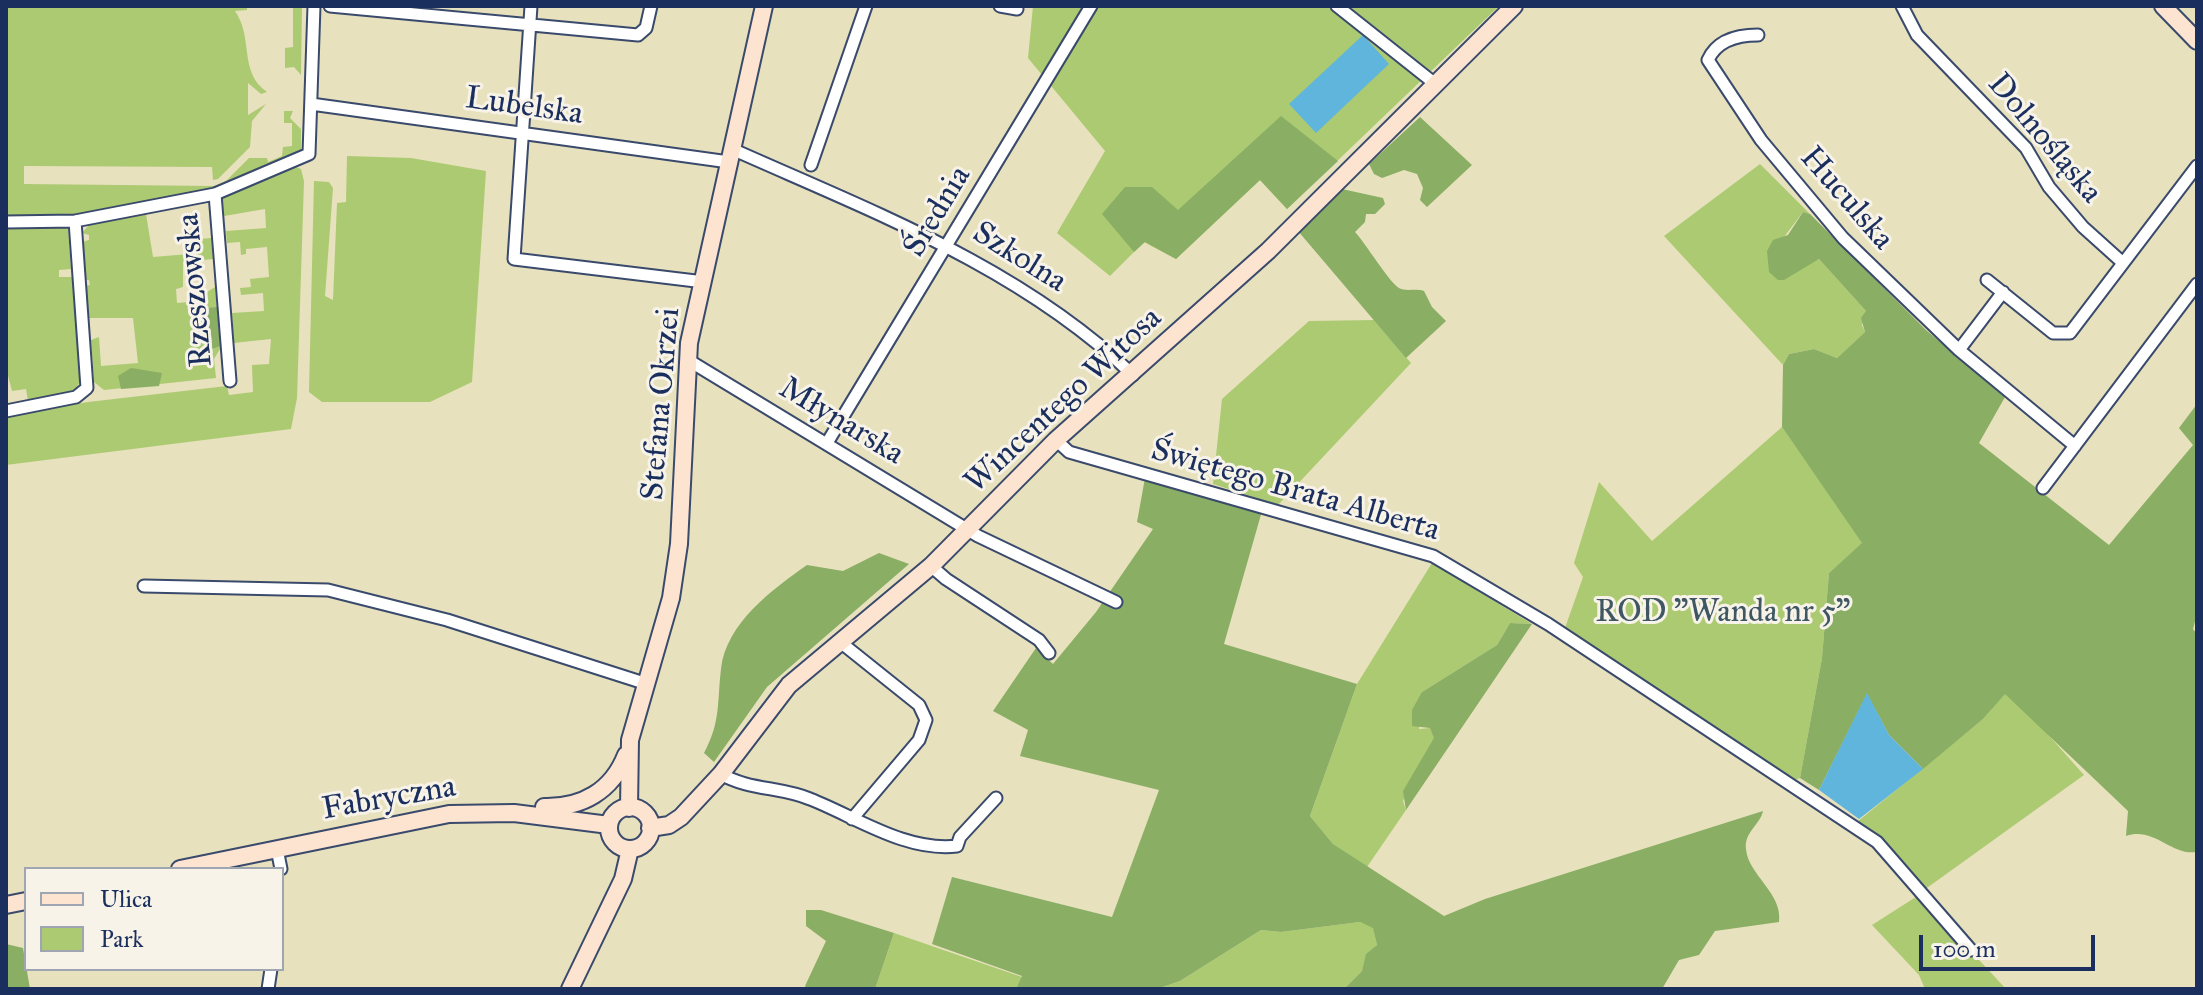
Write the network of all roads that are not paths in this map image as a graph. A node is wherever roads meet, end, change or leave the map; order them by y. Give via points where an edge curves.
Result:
1 (314, 6) edge
2 (330, 6) edge
3 (531, 6) edge
4 (651, 6) edge
5 (764, 6) edge
6 (866, 6) edge
7 (1000, 6) edge
8 (1091, 6) edge
9 (1337, 6) edge
10 (1514, 6) edge
11 (1902, 6) edge
12 (2163, 6) edge
13 (1017, 9) dead end
14 (530, 25) junction
15 (1758, 35) dead end
16 (2197, 41) edge
17 (1434, 83) junction
18 (311, 104) junction
19 (520, 133) junction
20 (731, 155) junction
21 (811, 165) dead end
22 (2197, 166) edge
23 (215, 194) junction
24 (75, 221) junction
25 (6, 222) edge
26 (948, 245) junction
27 (2123, 263) junction
28 (1987, 280) dead end
29 (704, 282) junction
30 (2197, 284) edge
31 (2003, 292) junction
32 (1959, 350) junction
33 (688, 360) junction
34 (1133, 375) junction
35 (230, 381) dead end
36 (6, 411) edge
37 (1056, 440) junction
38 (827, 443) junction
39 (2075, 446) junction
40 (2043, 488) dead end
41 (966, 529) junction
42 (931, 566) junction
43 (144, 586) dead end
44 (1116, 602) dead end
45 (839, 641) junction
46 (1049, 653) dead end
47 (644, 683) junction
48 (629, 750) junction
49 (721, 774) junction
50 (996, 798) dead end
51 (629, 808) junction
52 (509, 813) junction
53 (852, 819) junction
54 (609, 825) junction
55 (650, 828) junction
56 (277, 849) junction
57 (630, 849) junction
58 (190, 867) edge
59 (281, 867) edge
60 (1971, 950) dead end
61 (570, 989) edge

1 - 18 street
2 - 14 street
3 - 14 street
4 - 14 street via 646,28 638,35
5 - 20 street, Stefana Okrzei
6 - 21 street
7 - 13 street
8 - 26 street, Średnia
9 - 17 street
10 - 17 street, Wincentego Witosa
11 - 27 street, Dolnośląska via 1917,35 2026,148 2049,187 2083,227
12 - 16 street
14 - 19 street
15 - 32 street, Huculska via 1723,43 1710,56 1710,66 1761,140 1843,238
17 - 34 street, Wincentego Witosa via 1268,251
18 - 19 street, Lubelska
18 - 23 street via 309,154
19 - 20 street, Lubelska
19 - 29 street via 512,256 516,261
20 - 26 street, Szkolna
20 - 29 street, Stefana Okrzei
22 - 27 street
23 - 24 street
23 - 35 street, Rzeszowska
24 - 25 street
24 - 36 street via 87,388 76,397
26 - 34 street, Szkolna via 1074,323
26 - 38 street, Średnia
27 - 31 street via 2070,333 2063,335 2053,333
28 - 31 street
29 - 33 street, Stefana Okrzei
30 - 39 street
31 - 32 street
32 - 39 street, Huculska
33 - 38 street, Młynarska
33 - 47 street, Stefana Okrzei via 679,544 671,598
34 - 37 street, Wincentego Witosa
37 - 41 street, Wincentego Witosa
37 - 60 street, Świętego Brata Alberta via 1069,452 1433,556 1548,624 1877,842
38 - 41 street, Młynarska
39 - 40 street
41 - 42 street, Wincentego Witosa
41 - 44 street, Młynarska
42 - 45 street, Wincentego Witosa
42 - 46 street via 1039,640
43 - 47 street via 328,590 447,620
45 - 49 street, Wincentego Witosa via 789,685
45 - 53 street via 919,705 926,720 919,740
47 - 48 street, Stefana Okrzei
48 - 51 street, Stefana Okrzei
48 - 52 street via 613,779 587,800
49 - 53 street via 809,798
49 - 55 street, Wincentego Witosa via 681,817
50 - 53 street via 957,846 944,848
51 - 54 street via 616,813
51 - 55 street via 641,811
52 - 54 street, Fabryczna
52 - 56 street, Fabryczna via 423,818
54 - 57 street via 614,842
55 - 57 street via 646,841
56 - 58 street, Fabryczna
56 - 59 street
57 - 61 street via 623,879

